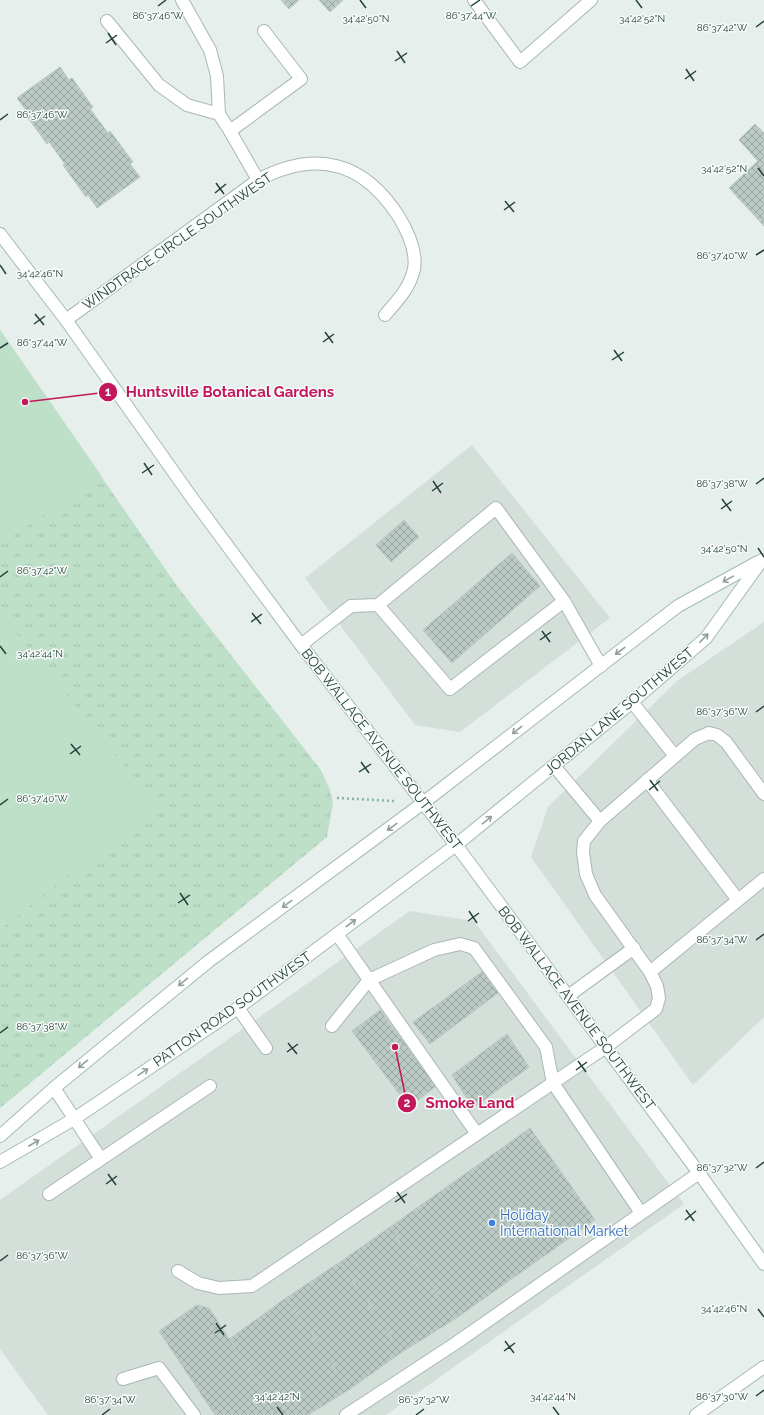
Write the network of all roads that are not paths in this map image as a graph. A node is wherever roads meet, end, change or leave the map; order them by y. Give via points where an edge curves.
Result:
1 (182, 0) edge
2 (474, 0) edge
3 (591, 0) edge
4 (107, 21) dead end
5 (264, 31) dead end
6 (219, 114) junction
7 (230, 131) junction
8 (258, 180) junction
9 (0, 234) edge
10 (385, 315) dead end
11 (66, 320) junction
12 (763, 558) edge
13 (564, 601) junction
14 (378, 605) junction
15 (302, 645) junction
16 (601, 666) junction
17 (632, 702) junction
18 (675, 756) junction
19 (554, 766) junction
20 (648, 780) junction
21 (764, 794) edge
22 (423, 803) junction
23 (600, 822) junction
24 (456, 845) junction
25 (764, 880) edge
26 (738, 900) junction
27 (337, 934) junction
28 (634, 948) junction
29 (650, 972) junction
30 (369, 980) junction
31 (568, 996) junction
32 (238, 1008) junction
33 (332, 1026) dead end
34 (606, 1047) junction
35 (266, 1048) dead end
36 (553, 1083) junction
37 (210, 1086) dead end
38 (54, 1088) junction
39 (74, 1119) junction
40 (478, 1134) junction
41 (0, 1136) edge
42 (101, 1159) junction
43 (0, 1162) edge
44 (699, 1173) junction
45 (49, 1194) dead end
46 (641, 1213) junction
47 (764, 1264) edge
48 (178, 1271) dead end
49 (764, 1367) edge
50 (123, 1379) dead end
51 (194, 1415) edge
52 (346, 1415) edge
53 (696, 1415) edge

1 - 6 main road via 210,50 217,76
2 - 3 main road via 520,62
4 - 6 main road via 159,85 187,105
5 - 7 main road via 301,79
6 - 7 main road
7 - 8 main road
8 - 10 main road, WINDTRACE CIRCLE SOUTHWEST via 291,166 323,163 354,172 383,194 410,238 414,253 411,279
8 - 11 main road, WINDTRACE CIRCLE SOUTHWEST
9 - 11 main road, BOB WALLACE AVENUE SOUTHWEST
11 - 15 main road, BOB WALLACE AVENUE SOUTHWEST via 192,498
12 -> 16 main road, JORDAN LANE SOUTHWEST via 678,606
17 -> 12 main road, JORDAN LANE SOUTHWEST via 706,638
13 - 14 main road via 450,689
13 - 14 main road via 496,508
13 - 16 main road
14 - 15 main road via 351,606
15 - 22 main road, BOB WALLACE AVENUE SOUTHWEST
16 -> 22 main road, JORDAN LANE SOUTHWEST
17 - 18 main road
17 - 19 main road, JORDAN LANE SOUTHWEST
18 - 20 main road
18 - 21 main road via 695,739 709,733 716,735 726,742
19 - 23 main road
24 -> 19 main road, JORDAN LANE SOUTHWEST
20 - 23 main road
20 - 26 main road
22 - 24 main road, BOB WALLACE AVENUE SOUTHWEST
22 -> 38 main road via 209,961
23 - 28 main road via 584,841 586,874 595,895
27 -> 24 main road, PATTON ROAD SOUTHWEST
24 - 31 main road, BOB WALLACE AVENUE SOUTHWEST
25 - 26 main road
26 - 29 main road
27 - 30 main road
27 - 32 main road, PATTON ROAD SOUTHWEST
28 - 29 main road
28 - 31 main road
29 - 34 main road via 657,986 659,998 656,1009
30 - 33 main road
30 - 36 main road via 434,950 460,944 474,948 546,1047
30 - 40 main road
31 - 34 main road, BOB WALLACE AVENUE SOUTHWEST
32 - 35 main road
39 -> 32 main road, PATTON ROAD SOUTHWEST
34 - 36 main road
34 - 44 main road, BOB WALLACE AVENUE SOUTHWEST
36 - 40 main road
36 - 46 main road
37 - 42 main road
38 - 39 main road
38 - 41 main road
39 - 42 main road
43 -> 39 main road, PATTON ROAD SOUTHWEST
40 - 48 main road via 252,1286 219,1288 198,1283
42 - 45 main road
44 - 46 main road
44 - 47 main road, BOB WALLACE AVENUE SOUTHWEST
46 - 52 main road via 456,1343
49 - 53 main road
50 - 51 main road via 159,1368

